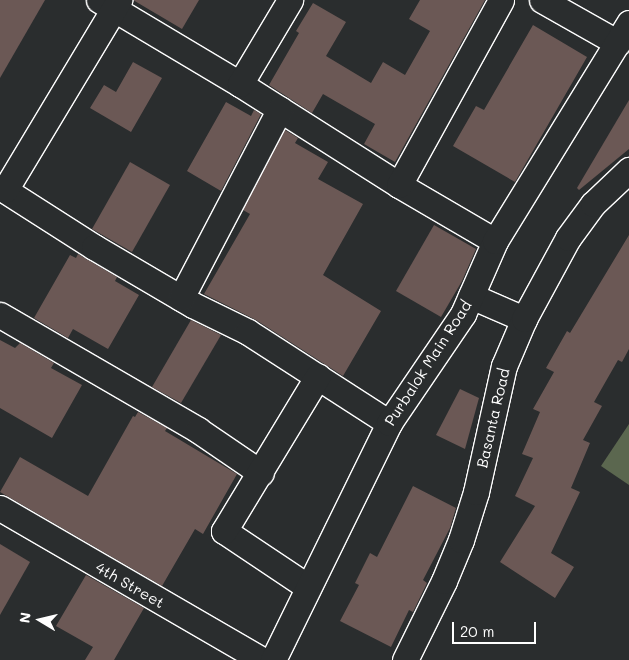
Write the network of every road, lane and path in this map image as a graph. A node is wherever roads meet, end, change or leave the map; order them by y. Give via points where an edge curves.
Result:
1 (290, 0) edge
2 (500, 0) edge
3 (542, 0) edge
4 (111, 3) edge
5 (624, 33) edge
6 (240, 84) junction
7 (280, 109) junction
8 (629, 170) edge
9 (399, 185) junction
10 (3, 188) edge
11 (495, 241) junction
12 (471, 296) junction
13 (180, 298) junction
14 (0, 315) edge
15 (524, 319) junction
16 (318, 376) junction
17 (389, 424) junction
18 (261, 473) junction
19 (0, 508) edge
20 (308, 587) junction
21 (262, 660) edge
22 (273, 660) edge
23 (405, 660) edge

1 - 6 street
2 - 9 street
3 - 5 street
4 - 6 street
4 - 10 street
5 - 11 street, Purbalok Main Road
6 - 7 street
7 - 9 street
7 - 13 street
8 - 15 street, Basanta Road via 594,204 568,238
9 - 11 street
10 - 13 street
11 - 12 street, Purbalok Main Road
12 - 15 street
12 - 17 street, Purbalok Main Road via 463,314
13 - 16 street via 248,332
14 - 18 street via 198,430
15 - 23 street, Basanta Road via 504,366 476,492 461,540
16 - 17 street
16 - 18 street
17 - 20 street, Purbalok Main Road
18 - 20 street via 224,531
19 - 21 street, 4th Street
20 - 22 street, Purbalok Main Road

